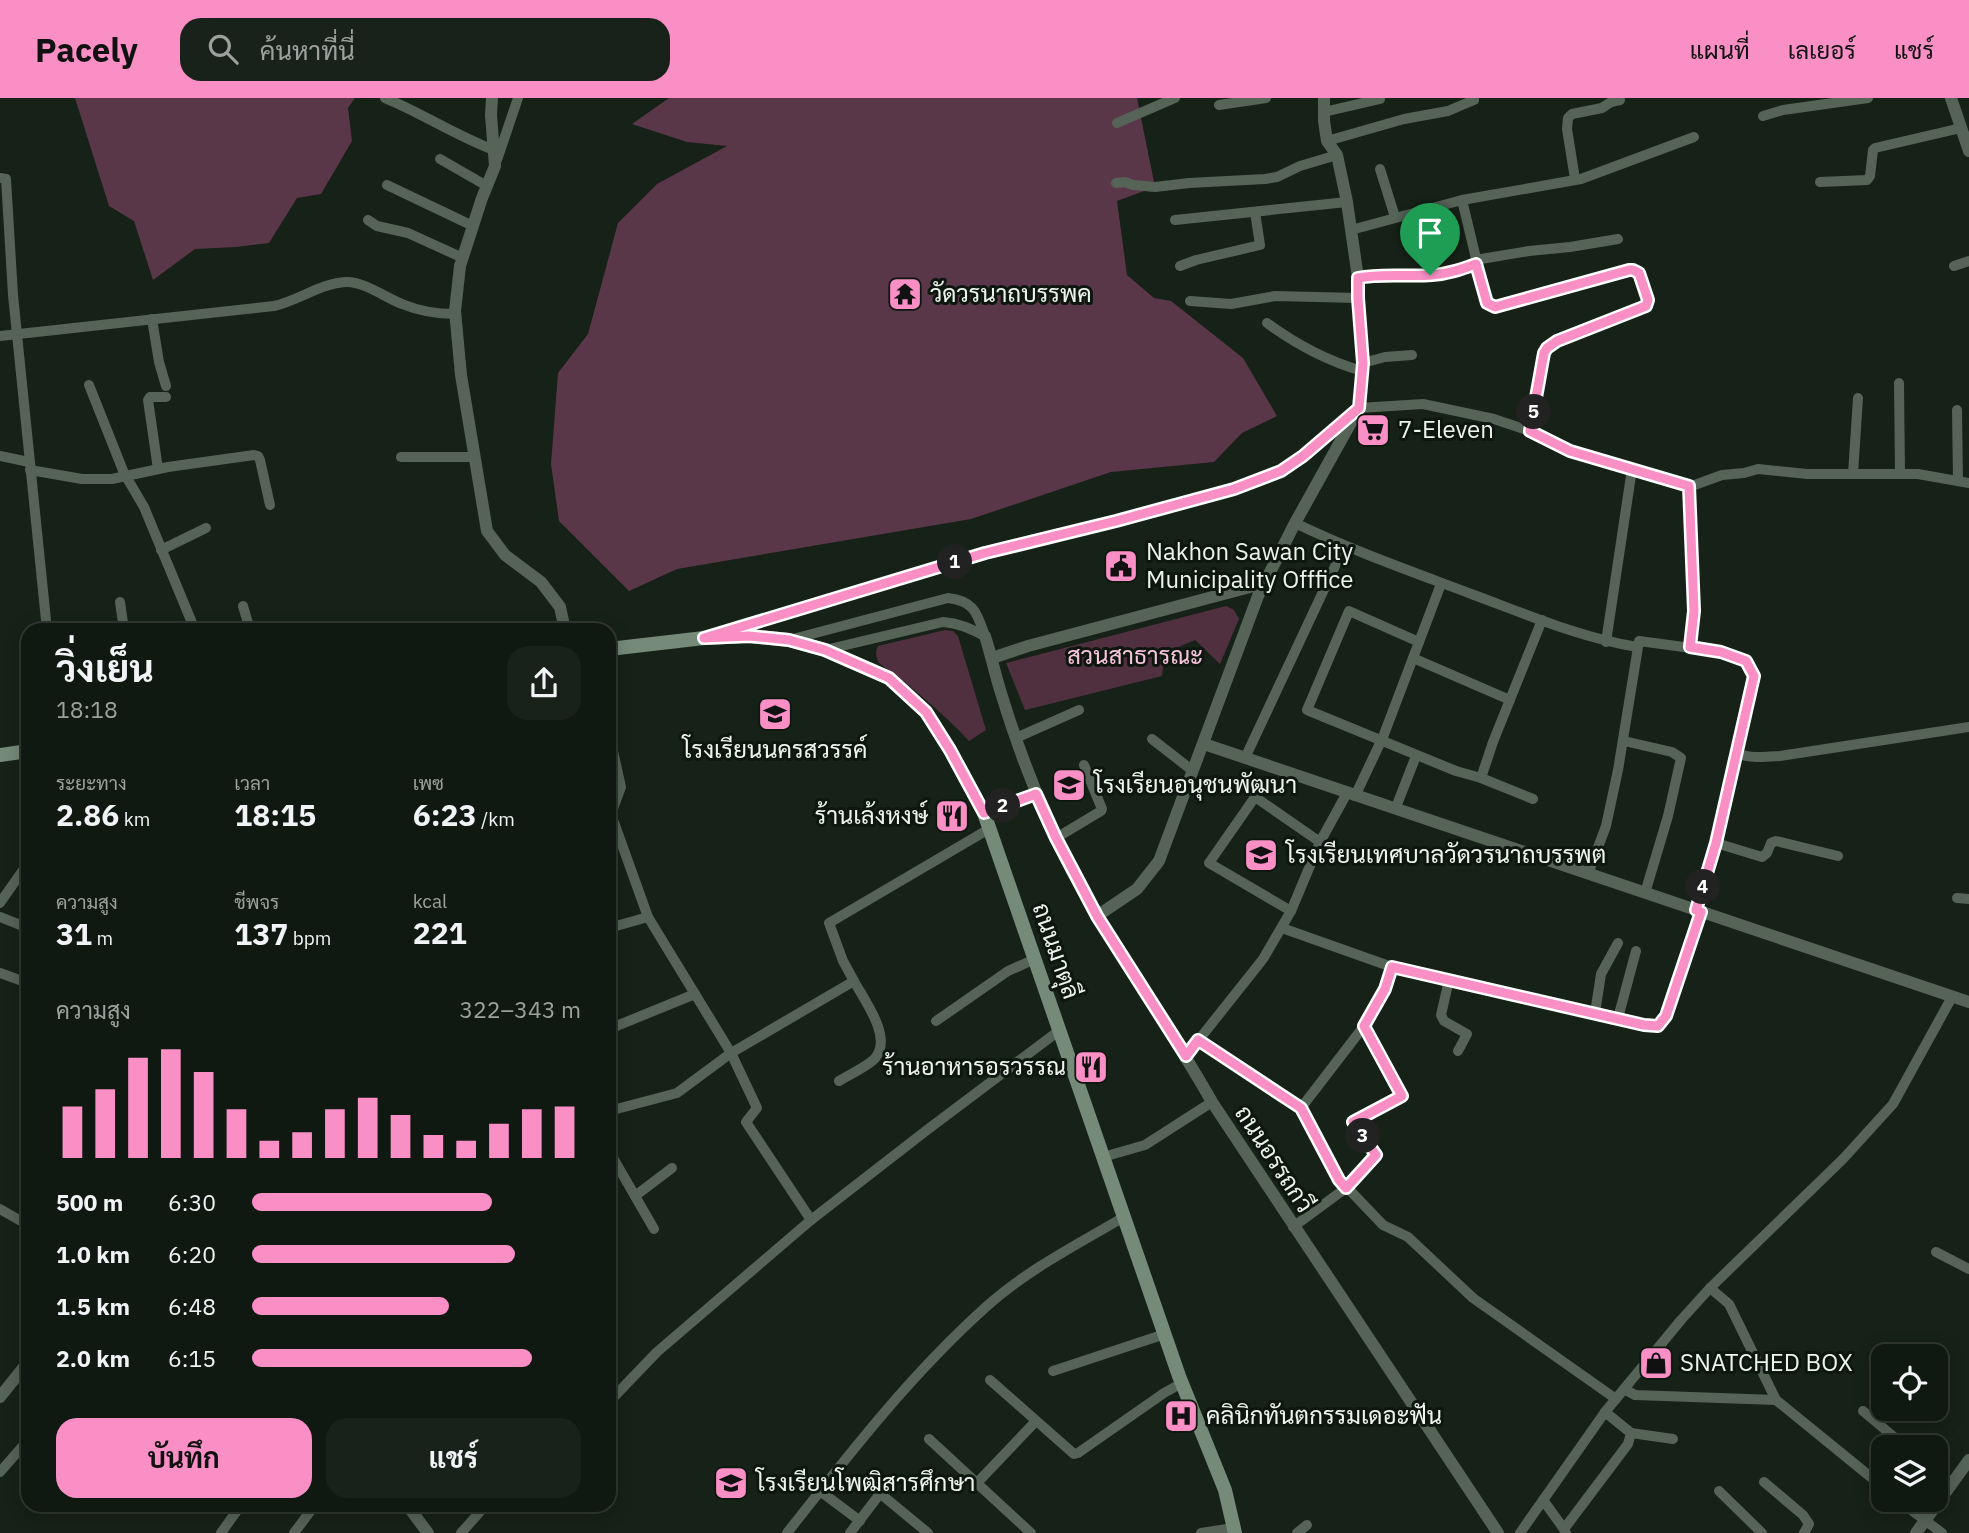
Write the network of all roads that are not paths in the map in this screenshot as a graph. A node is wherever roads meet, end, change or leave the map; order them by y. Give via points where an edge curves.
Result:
1 (385, 98) edge
2 (492, 98) edge
3 (518, 98) edge
4 (1175, 98) edge
5 (1266, 98) edge
6 (1868, 98) edge
7 (1951, 98) edge
8 (1380, 99) edge
9 (1474, 100) dead end
10 (1620, 100) dead end
11 (1219, 105) dead end
12 (1324, 105) edge
13 (1763, 116) dead end
14 (1117, 123) dead end
15 (1961, 128) junction
16 (1695, 137) dead end
17 (1327, 141) junction
18 (494, 150) junction
19 (1969, 151) edge
20 (1337, 155) junction
21 (440, 159) dead end
22 (495, 166) junction
23 (1380, 169) dead end
24 (0, 178) edge
25 (1575, 179) junction
26 (1820, 182) dead end
27 (1116, 183) dead end
28 (387, 185) dead end
29 (487, 186) junction
30 (1462, 200) junction
31 (1347, 202) junction
32 (1255, 212) junction
33 (1395, 217) junction
34 (368, 220) dead end
35 (1175, 220) dead end
36 (473, 226) junction
37 (1352, 230) junction
38 (1618, 239) dead end
39 (463, 258) junction
40 (1969, 261) edge
41 (1476, 262) junction
42 (1180, 266) dead end
43 (1954, 266) dead end
44 (1358, 278) junction
45 (0, 294) edge
46 (13, 295) junction
47 (1358, 298) junction
48 (1190, 301) dead end
49 (455, 314) junction
50 (152, 319) junction
51 (1267, 323) dead end
52 (17, 334) junction
53 (0, 336) edge
54 (1412, 355) dead end
55 (1363, 367) junction
56 (1899, 383) dead end
57 (89, 385) dead end
58 (1858, 398) dead end
59 (1359, 408) junction
60 (1957, 410) dead end
61 (1530, 431) junction
62 (0, 456) edge
63 (1303, 456) junction
64 (401, 457) dead end
65 (474, 457) junction
66 (1327, 465) junction
67 (29, 466) junction
68 (158, 469) junction
69 (1632, 469) junction
70 (1853, 474) junction
71 (1899, 474) junction
72 (125, 476) junction
73 (1964, 482) edge
74 (1689, 486) junction
75 (270, 505) dead end
76 (1294, 523) junction
77 (206, 528) dead end
78 (1344, 547) junction
79 (161, 550) junction
80 (1265, 583) junction
81 (1441, 584) junction
82 (1225, 593) junction
83 (120, 603) dead end
84 (243, 606) dead end
85 (1250, 616) junction
86 (1542, 620) junction
87 (46, 623) edge
88 (123, 623) edge
89 (192, 623) edge
90 (248, 623) edge
91 (563, 623) edge
92 (985, 636) junction
93 (704, 638) junction
94 (789, 640) junction
95 (1419, 642) junction
96 (1606, 642) junction
97 (1637, 647) junction
98 (1690, 647) junction
99 (616, 648) edge
100 (825, 650) junction
101 (992, 658) junction
102 (1412, 658) junction
103 (1510, 700) junction
104 (1079, 710) dead end
105 (1969, 727) edge
106 (1016, 738) junction
107 (1152, 739) dead end
108 (1381, 741) junction
109 (1624, 741) junction
110 (1204, 744) junction
111 (21, 752) edge
112 (1737, 753) junction
113 (0, 755) edge
114 (1416, 756) junction
115 (1245, 758) junction
116 (616, 764) edge
117 (1084, 765) dead end
118 (1194, 771) junction
119 (1481, 778) junction
120 (1036, 794) junction
121 (1351, 794) junction
122 (1533, 799) dead end
123 (616, 800) edge
124 (1398, 802) dead end
125 (984, 813) junction
126 (989, 829) junction
127 (616, 831) edge
128 (1056, 838) junction
129 (1320, 842) junction
130 (1716, 843) junction
131 (1838, 856) dead end
132 (21, 873) edge
133 (1588, 874) junction
134 (1645, 893) junction
135 (1957, 898) dead end
136 (1969, 900) edge
137 (0, 903) edge
138 (1291, 911) junction
139 (1699, 911) junction
140 (1097, 916) junction
141 (0, 917) edge
142 (648, 917) junction
143 (21, 925) edge
144 (616, 926) edge
145 (1282, 928) junction
146 (1618, 943) dead end
147 (1636, 951) dead end
148 (1035, 959) junction
149 (1392, 967) junction
150 (0, 972) edge
151 (21, 980) edge
152 (1449, 980) junction
153 (854, 981) junction
154 (695, 994) junction
155 (1952, 996) junction
156 (1969, 1002) edge
157 (1595, 1013) junction
158 (1618, 1018) junction
159 (936, 1021) dead end
160 (616, 1026) edge
161 (1364, 1026) junction
162 (1060, 1030) junction
163 (1198, 1040) junction
164 (1458, 1051) dead end
165 (731, 1053) junction
166 (1186, 1056) junction
167 (839, 1081) dead end
168 (1212, 1102) junction
169 (616, 1108) edge
170 (1301, 1108) junction
171 (1103, 1157) junction
172 (616, 1163) edge
173 (672, 1168) dead end
174 (1346, 1188) junction
175 (635, 1196) junction
176 (0, 1209) edge
177 (1124, 1217) junction
178 (21, 1220) edge
179 (811, 1220) junction
180 (1293, 1227) junction
181 (654, 1228) dead end
182 (1936, 1252) dead end
183 (1969, 1269) edge
184 (1710, 1288) junction
185 (1165, 1334) junction
186 (21, 1370) edge
187 (1053, 1371) dead end
188 (990, 1380) dead end
189 (1182, 1383) junction
190 (1624, 1389) junction
191 (616, 1395) edge
192 (0, 1396) edge
193 (1616, 1399) junction
194 (1776, 1400) junction
195 (1863, 1411) dead end
196 (1605, 1412) junction
197 (1036, 1421) junction
198 (1631, 1433) junction
199 (1892, 1435) edge
200 (1674, 1438) dead end
201 (929, 1439) dead end
202 (21, 1448) edge
203 (1969, 1460) edge
204 (0, 1472) edge
205 (1871, 1478) edge
206 (1764, 1482) dead end
207 (975, 1484) junction
208 (1950, 1485) joint
209 (820, 1491) junction
210 (1719, 1491) dead end
211 (1543, 1500) junction
212 (236, 1512) edge
213 (310, 1512) edge
214 (412, 1512) edge
215 (480, 1512) edge
216 (1913, 1512) edge
217 (1923, 1520) junction
218 (860, 1521) junction
219 (1307, 1525) dead end
220 (1234, 1531) edge
221 (1565, 1531) edge
222 (221, 1533) edge
223 (294, 1533) edge
224 (428, 1533) edge
225 (461, 1533) edge
226 (787, 1533) edge
227 (850, 1533) edge
228 (928, 1533) edge
229 (1031, 1533) edge
230 (1201, 1533) edge
231 (1297, 1533) edge
232 (1498, 1533) edge
233 (1520, 1533) edge
234 (1762, 1533) edge
235 (1804, 1533) edge
236 (1916, 1533) edge
237 (1942, 1533) edge

1 - 18 street
2 - 18 street
3 - 22 street
4 - 14 street
5 - 11 street
6 - 13 street
7 - 15 street
8 - 12 street
9 - 17 street via 1448,111
10 - 25 street via 1568,118
12 - 17 street
15 - 19 street
15 - 26 street via 1875,148 1867,180
16 - 25 street
17 - 20 street
18 - 22 street
20 - 27 street via 1265,179 1154,187
20 - 31 street
21 - 29 street
22 - 29 street
23 - 33 street
24 - 46 street via 6,180
25 - 30 street
28 - 36 street
29 - 36 street
30 - 33 street
30 - 41 street
31 - 32 street
31 - 37 street
32 - 35 street
32 - 42 street via 1259,245
33 - 37 street
34 - 39 street
36 - 39 street
37 - 44 street
38 - 41 street
39 - 49 street
40 - 43 street
41 - 44 street via 1451,273
41 - 61 street via 1490,306 1629,270 1639,273 1648,300 1643,308 1547,348
44 - 47 street
45 - 46 street
46 - 52 street
47 - 48 street via 1276,296 1231,304
47 - 55 street
49 - 50 street via 403,305 347,282 285,304
49 - 65 street
50 - 52 street
50 - 68 street via 166,392 148,400
51 - 55 street via 1310,352 1345,366
52 - 53 street
52 - 67 street
54 - 55 street via 1385,357
55 - 59 street
56 - 71 street
57 - 72 street
58 - 70 street
59 - 61 street via 1423,404
59 - 63 street
59 - 66 street
60 - 73 street
61 - 69 street via 1570,451
62 - 67 street
63 - 66 street via 1318,451 1326,456
63 - 93 street via 1281,471 1234,489 985,553
64 - 65 street
65 - 91 street via 487,531 505,555 541,582 560,607
66 - 76 street
67 - 72 street via 92,480
67 - 87 street
68 - 72 street
68 - 75 street via 258,456
69 - 74 street
69 - 96 street
70 - 71 street
70 - 74 street via 1758,469
71 - 73 street
72 - 79 street via 144,507
74 - 98 street via 1694,611
76 - 78 street
76 - 80 street
77 - 79 street
78 - 81 street
78 - 115 street
79 - 89 street
80 - 82 street
80 - 85 street
81 - 86 street
81 - 95 street
82 - 85 street via 1246,604
82 - 101 street
83 - 88 street
84 - 90 street
85 - 110 street
86 - 96 street
86 - 103 street
92 - 94 street via 976,612 948,598
92 - 100 street via 943,622
92 - 101 street, ถนนอรรถกวี
93 - 94 main road, ถนนมาตุลี
93 - 99 main road, ถนนมาตุลี
94 - 100 main road, ถนนมาตุลี
95 - 102 street
95 - 108 street via 1349,611 1307,710
96 - 97 street
97 - 98 street via 1639,641
97 - 109 street
98 - 112 street via 1746,661 1754,676
100 - 125 main road, ถนนมาตุลี via 889,678 926,712
101 - 106 street, ถนนอรรถกวี
102 - 103 street
102 - 108 street
103 - 119 street
104 - 106 street
105 - 112 street via 1780,756
106 - 120 street, ถนนอรรถกวี
107 - 118 street
108 - 114 street
108 - 121 street
109 - 133 street via 1606,826
109 - 134 street via 1681,758
110 - 115 street
110 - 118 street
111 - 113 main road
112 - 130 street
114 - 119 street
114 - 124 street
115 - 121 street
116 - 123 street via 621,787
117 - 128 street via 1101,811
118 - 140 street via 1159,861 1138,889
119 - 122 street
120 - 125 street
120 - 128 street, ถนนอรรถกวี
121 - 129 street
121 - 133 street
125 - 126 main road, ถนนมาตุลี
126 - 148 main road, ถนนมาตุลี
126 - 153 street via 828,923
127 - 142 street
128 - 140 street, ถนนอรรถกวี
129 - 138 street
129 - 138 street via 1255,797 1209,863
130 - 131 street via 1762,857 1773,841
130 - 139 street
132 - 137 street
133 - 134 street
134 - 139 street
135 - 136 street
138 - 145 street
139 - 155 street
139 - 158 street via 1666,1016 1658,1026
140 - 166 street, ถนนอรรถกวี
141 - 143 street
142 - 144 street
142 - 154 street
145 - 149 street
145 - 163 street
146 - 157 street via 1601,974
147 - 158 street
148 - 159 street via 1008,971
148 - 162 main road, ถนนมาตุลี
149 - 152 street
149 - 161 street
150 - 151 street
152 - 157 street
152 - 164 street via 1441,1016 1467,1034
153 - 165 street
153 - 167 street via 880,1028 881,1045 876,1058
154 - 160 street
154 - 165 street
155 - 156 street
155 - 184 street via 1893,1104
157 - 158 street
161 - 170 street
161 - 174 street via 1402,1096 1353,1122 1376,1155
162 - 171 main road, ถนนมาตุลี
162 - 179 street
163 - 166 street
163 - 170 street
165 - 169 street via 677,1093
165 - 179 street via 757,1108 746,1122
166 - 168 street, ถนนอรรถกวี
168 - 171 street via 1145,1145
168 - 180 street, ถนนอรรถกวี
170 - 174 street
171 - 177 main road, ถนนมาตุลี
172 - 175 street
173 - 175 street
174 - 180 street
174 - 193 street via 1384,1225 1408,1237 1473,1298
175 - 181 street
176 - 178 street
177 - 185 main road, ถนนมาตุลี
177 - 209 street via 1067,1250 988,1306 921,1369
179 - 191 street via 657,1352
180 - 232 street, ถนนอรรถกวี
182 - 183 street
184 - 190 street
184 - 194 street via 1729,1304
185 - 187 street
185 - 189 main road, ถนนมาตุลี
186 - 192 street
188 - 197 street
189 - 197 street via 1078,1453 1071,1453
189 - 220 main road, ถนนมาตุลี via 1224,1490
190 - 193 street
190 - 194 street via 1634,1395
193 - 196 street
194 - 205 street
195 - 199 street
196 - 198 street
196 - 211 street
197 - 207 street
198 - 200 street
198 - 221 street via 1628,1444
201 - 207 street
202 - 204 street
203 - 208 street
206 - 235 street via 1803,1515 1809,1524
207 - 229 street
208 - 217 street
209 - 218 street
209 - 226 street
210 - 234 street
211 - 221 street
211 - 233 street
212 - 222 street
213 - 223 street
214 - 224 street
215 - 225 street
216 - 217 street
217 - 236 street
217 - 237 street
218 - 227 street
218 - 228 street via 882,1495
219 - 231 street
220 - 230 street

